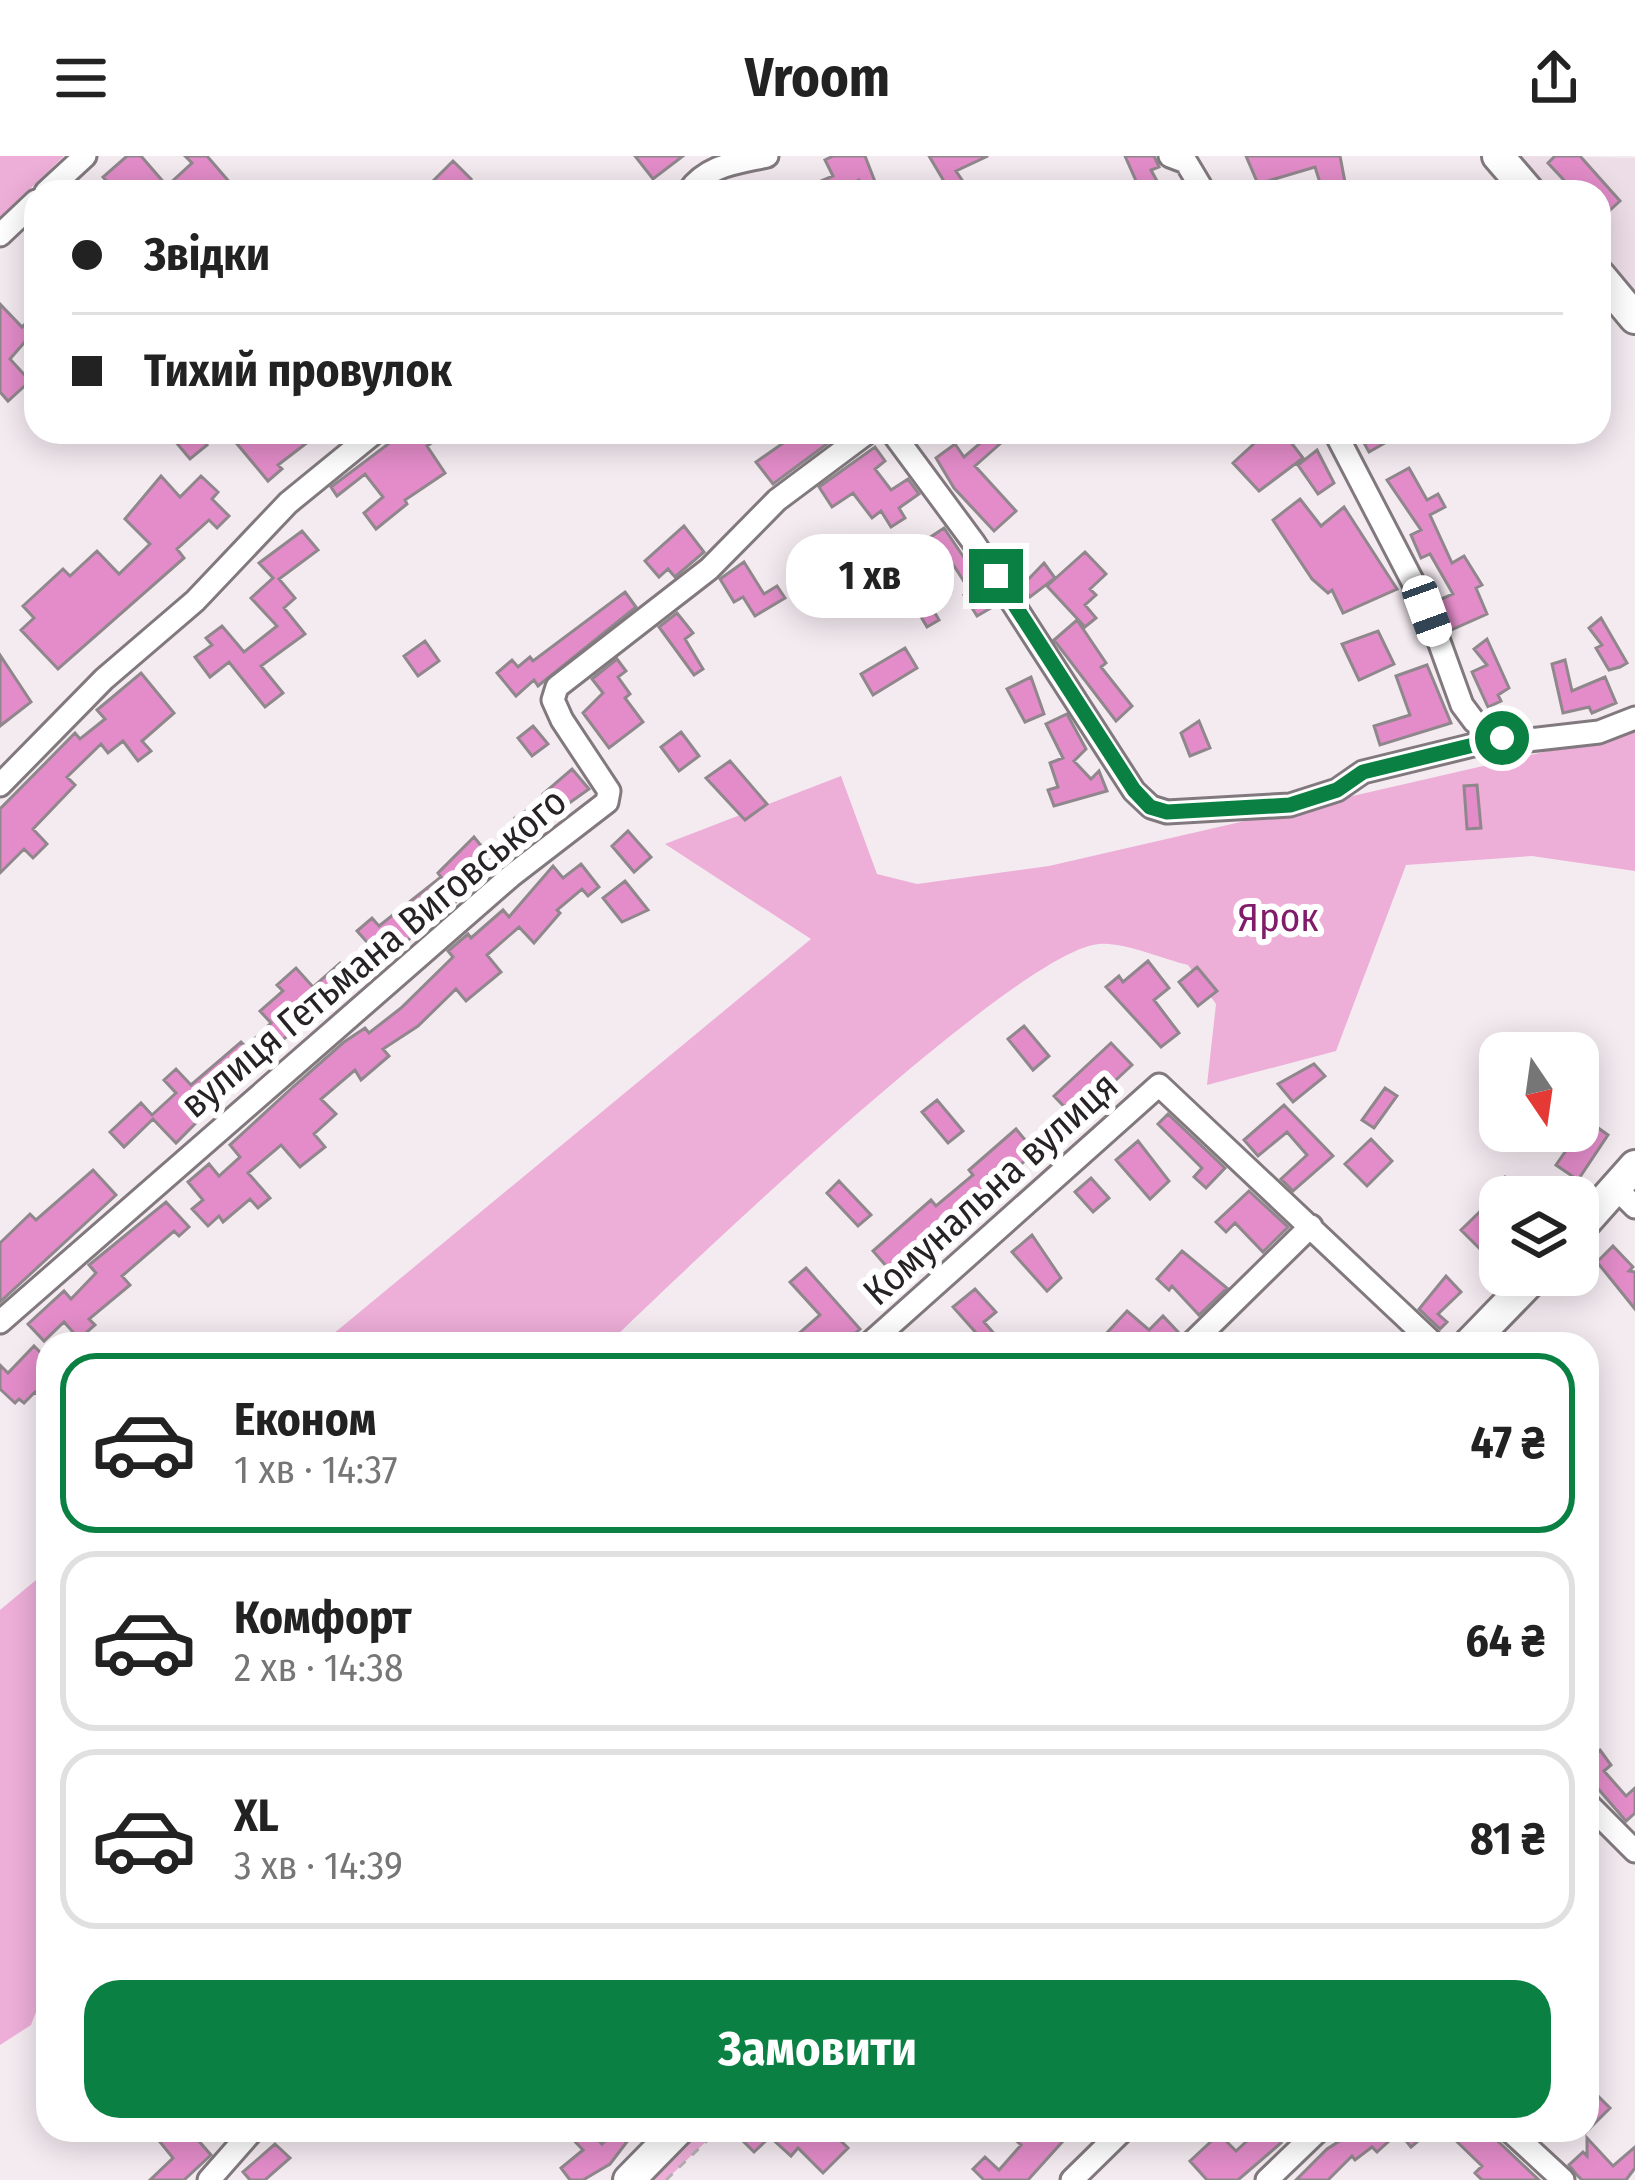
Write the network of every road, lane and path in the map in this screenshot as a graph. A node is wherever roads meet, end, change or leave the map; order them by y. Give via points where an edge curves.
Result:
1 (85, 156) edge
2 (766, 156) edge
3 (1498, 156) edge
4 (59, 180) edge
5 (696, 180) edge
6 (1519, 180) edge
7 (24, 212) edge
8 (0, 235) edge
9 (1611, 289) edge
10 (1635, 318) edge
11 (360, 444) edge
12 (852, 444) edge
13 (901, 444) edge
14 (1340, 444) edge
15 (1635, 718) edge
16 (1502, 738) junction
17 (0, 784) edge
18 (1629, 1187) edge
19 (1599, 1212) edge
20 (1311, 1226) junction
21 (1516, 1296) edge
22 (0, 1322) edge
23 (882, 1332) edge
24 (1203, 1332) edge
25 (1421, 1332) edge
26 (1481, 1332) edge
27 (1599, 1815) edge
28 (1635, 1851) edge
29 (242, 2142) edge
30 (666, 2142) edge
31 (706, 2142) edge
32 (1112, 2142) edge
33 (1306, 2142) edge
34 (1523, 2142) edge
35 (209, 2180) edge
36 (629, 2180) edge
37 (666, 2180) edge
38 (1072, 2180) edge
39 (1267, 2180) edge
40 (1563, 2180) edge

1 - 4 street
2 - 5 street
3 - 6 main road
7 - 8 street
9 - 10 main road
11 - 17 street via 288,503
12 - 22 street, вулиця Гетьмана Виговського via 557,687 556,709 609,790 607,802 511,876
13 - 16 street via 1142,801 1180,812 1290,805 1363,772
14 - 16 street via 1427,611 1462,705
15 - 16 street via 1570,737
18 - 19 main road
20 - 23 street, Комунальна вулиця via 1159,1085
20 - 24 street
20 - 25 street
21 - 26 main road
27 - 28 street
29 - 35 street
30 - 36 main road
31 - 37 path
32 - 38 street
33 - 39 street
34 - 40 street

